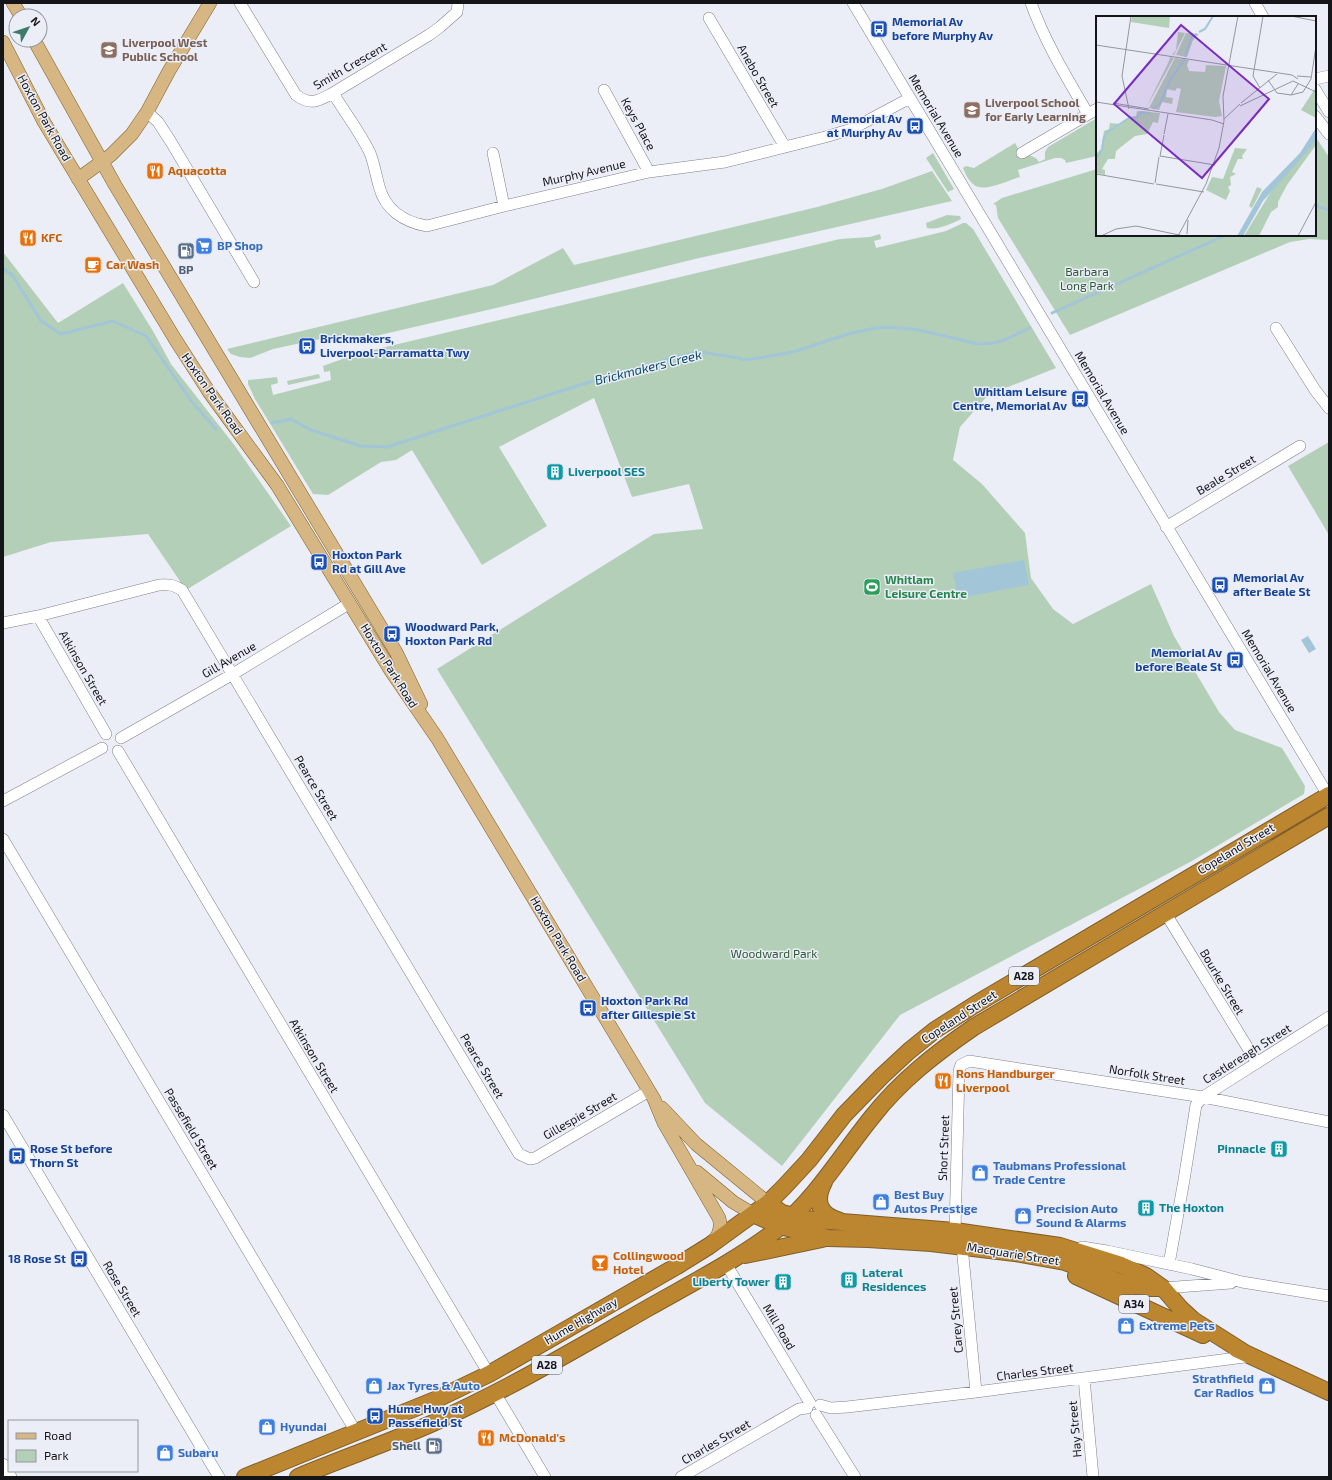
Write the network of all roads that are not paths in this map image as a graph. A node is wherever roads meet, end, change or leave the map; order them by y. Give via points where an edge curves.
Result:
1 (210, 3) edge
2 (240, 3) edge
3 (458, 3) edge
4 (853, 3) edge
5 (1031, 3) edge
6 (709, 18) dead end
7 (3, 42) edge
8 (39, 48) edge
9 (1329, 76) edge
10 (1316, 79) edge
11 (604, 90) dead end
12 (1316, 91) edge
13 (333, 93) junction
14 (910, 98) junction
15 (147, 112) junction
16 (1093, 112) edge
17 (1329, 112) edge
18 (1316, 117) edge
19 (1329, 134) edge
20 (785, 147) junction
21 (493, 153) dead end
22 (1022, 153) dead end
23 (103, 162) junction
24 (649, 172) junction
25 (78, 179) junction
26 (504, 206) junction
27 (254, 282) dead end
28 (1276, 328) dead end
29 (1329, 408) edge
30 (1300, 446) dead end
31 (1166, 527) junction
32 (363, 596) junction
33 (350, 603) junction
34 (38, 616) junction
35 (3, 623) edge
36 (233, 674) junction
37 (106, 734) junction
38 (121, 738) junction
39 (436, 738) junction
40 (102, 748) junction
41 (118, 751) junction
42 (1329, 796) edge
43 (3, 801) edge
44 (1329, 816) edge
45 (3, 839) edge
46 (1166, 914) junction
47 (1329, 1017) edge
48 (1257, 1063) junction
49 (961, 1065) joint
50 (651, 1095) junction
51 (1203, 1097) junction
52 (3, 1115) edge
53 (1329, 1122) edge
54 (679, 1149) junction
55 (524, 1157) joint
56 (826, 1178) junction
57 (768, 1203) junction
58 (753, 1214) junction
59 (786, 1221) junction
60 (845, 1223) junction
61 (954, 1232) junction
62 (828, 1238) junction
63 (709, 1246) junction
64 (962, 1246) junction
65 (1060, 1246) junction
66 (1022, 1254) junction
67 (731, 1261) junction
68 (1169, 1264) junction
69 (1242, 1282) junction
70 (1163, 1288) junction
71 (1329, 1296) edge
72 (1249, 1354) junction
73 (489, 1374) junction
74 (1084, 1378) junction
75 (976, 1392) junction
76 (1329, 1392) edge
77 (495, 1393) junction
78 (813, 1408) junction
79 (356, 1432) junction
80 (3, 1464) edge
81 (11, 1477) edge
82 (219, 1477) edge
83 (245, 1477) edge
84 (298, 1477) edge
85 (545, 1477) edge
86 (681, 1477) edge
87 (855, 1477) edge
88 (1093, 1477) edge

1 - 15 main road
2 - 13 street, Smith Crescent via 296,95 312,102
3 - 13 street, Smith Crescent via 456,12 440,28
4 - 14 street, Memorial Avenue
5 - 16 street via 1062,70
6 - 20 street, Anebo Street
7 - 25 main road, Hoxton Park Road via 44,122
8 - 23 main road, Hoxton Park Road
9 - 10 street
11 - 24 street, Keys Place
12 - 17 street
13 - 26 street, Murphy Avenue via 370,153 382,196 397,214 416,224 427,226
14 - 20 street, Murphy Avenue via 852,129
14 - 31 street, Memorial Avenue
15 - 23 main road via 132,134
15 - 27 street via 158,122 171,142
16 - 22 street
18 - 19 street
20 - 24 street, Murphy Avenue via 725,162
21 - 26 street
23 - 25 main road
23 - 32 main road, Hoxton Park Road
24 - 26 street, Murphy Avenue
25 - 33 main road, Hoxton Park Road via 175,339 213,397 277,485
28 - 29 street
30 - 31 street, Beale Street
31 - 42 street, Memorial Avenue
32 - 33 main road
32 - 39 main road, Hoxton Park Road via 396,652
33 - 36 street, Gill Avenue
33 - 39 main road, Hoxton Park Road
34 - 35 street, Pearce Street
34 - 36 street, Pearce Street via 159,585 176,586 182,590
34 - 37 street, Atkinson Street
36 - 38 street, Gill Avenue
36 - 55 street, Pearce Street via 516,1149
37 - 38 street via 114,732
37 - 40 street via 101,740
38 - 41 street via 121,747
39 - 50 main road, Hoxton Park Road
40 - 41 street via 109,753
40 - 43 street
41 - 73 street, Atkinson Street
42 - 57 highway, Copeland Street / A28 via 935,1030 859,1098 804,1165
44 - 46 highway, Copeland Street / A28
45 - 79 street, Passefield Street
46 - 48 street, Bourke Street
46 - 56 highway, Copeland Street / A28 via 943,1048 885,1100
47 - 48 street, Castlereagh Street
48 - 51 street, Castlereagh Street
49 - 51 street, Norfolk Street via 969,1061
49 - 61 street, Short Street
50 - 54 main road, Hoxton Park Road
50 - 55 street, Gillespie Street via 535,1158
50 - 57 main road, Hoxton Park Road via 696,1144
51 - 53 street, Norfolk Street
51 - 68 street, Castlereagh Street via 1196,1105
52 - 82 street, Rose Street
54 - 58 main road, Hoxton Park Road via 703,1178
54 - 63 main road, Hoxton Park Road via 720,1220 718,1236
56 - 59 highway, Copeland Street / A28
56 - 60 highway via 820,1190 820,1207 829,1217
57 - 58 highway, Copeland Street / A28
57 - 59 highway, A34 via 782,1213
58 - 59 highway, A34
58 - 63 highway, Hume Highway / A28
59 - 60 highway, Macquarie Street / A34 via 804,1219
59 - 62 highway, Macquarie Street / A34
59 - 67 highway, Hume Highway / A28
60 - 61 highway, Macquarie Street / A34
61 - 65 highway, Macquarie Street / A34
62 - 64 highway, Macquarie Street / A34
62 - 67 highway
63 - 73 highway, Hume Highway / A28
64 - 66 highway, Macquarie Street / A34
64 - 75 street, Carey Street
65 - 68 street, Macquarie Street via 1093,1248
65 - 70 highway, A34 via 1134,1270
66 - 70 highway, Macquarie Street via 1065,1262 1128,1285
66 - 72 highway, A34 via 1050,1263 1174,1322
67 - 77 highway, Hume Highway / A28
67 - 78 street, Mill Road
68 - 69 street, Macquarie Street
69 - 70 street, Macquarie Street
69 - 71 street, Macquarie Street
70 - 72 highway, A34 via 1193,1320
72 - 74 street, Charles Street
72 - 76 highway, A34
73 - 79 highway, Hume Highway / A28 via 435,1400
74 - 75 street, Charles Street
74 - 88 street, Hay Street
75 - 78 street, Charles Street via 847,1407
77 - 84 highway, Hume Highway / A28 via 433,1423
77 - 85 street
78 - 86 street, Charles Street via 799,1409
78 - 87 street, Mill Road
79 - 83 highway, Hume Highway / A28
80 - 81 street

